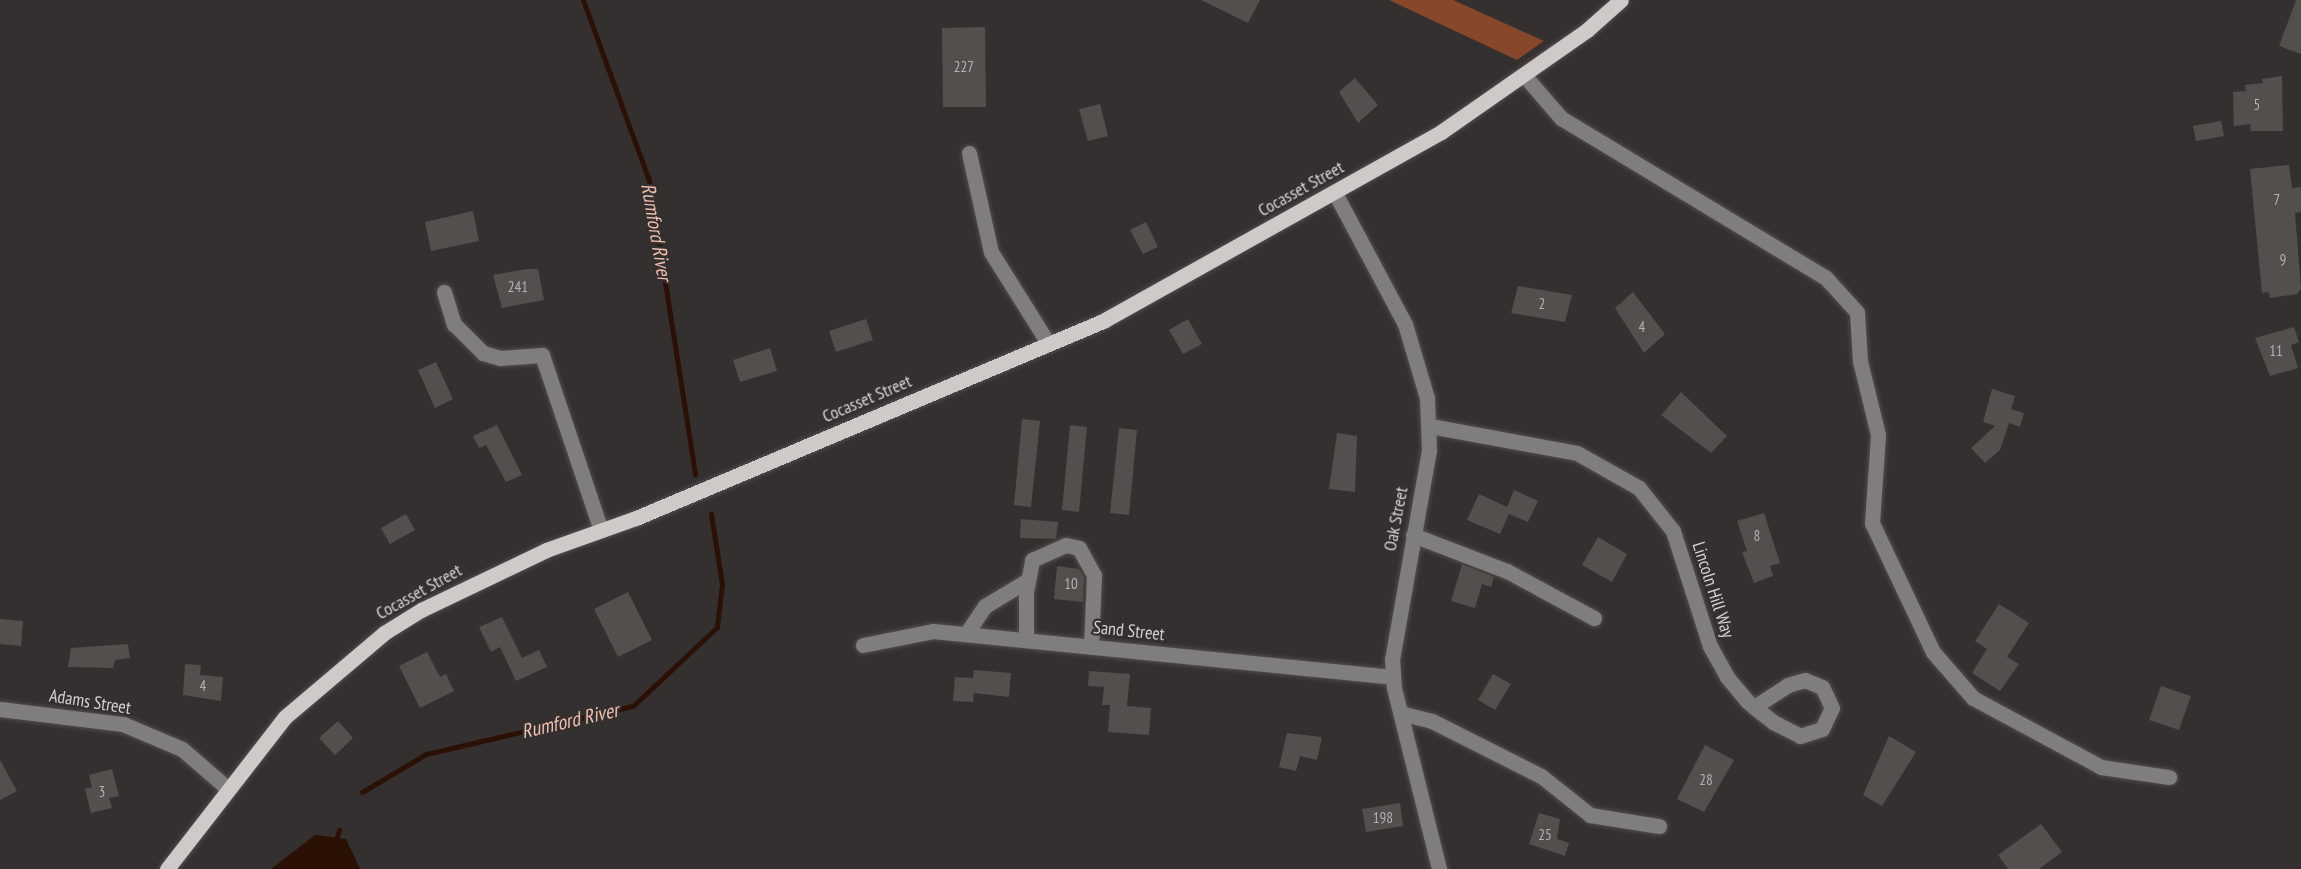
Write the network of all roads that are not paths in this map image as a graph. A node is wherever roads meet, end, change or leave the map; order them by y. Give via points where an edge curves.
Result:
1 (1621, 0) edge
2 (1524, 75) junction
3 (969, 153) dead end
4 (1335, 192) junction
5 (444, 292) dead end
6 (1048, 343) junction
7 (1430, 426) junction
8 (601, 530) junction
9 (1413, 536) junction
10 (1028, 580) junction
11 (1594, 618) dead end
12 (966, 634) junction
13 (1026, 640) junction
14 (863, 645) dead end
15 (1091, 647) junction
16 (1393, 677) junction
17 (1754, 707) junction
18 (0, 709) edge
19 (1400, 713) junction
20 (2169, 777) dead end
21 (227, 788) junction
22 (1659, 826) dead end
23 (167, 869) edge
24 (1439, 869) edge

1 - 2 main road, Cocasset Street
2 - 4 main road, Cocasset Street via 1464,117
2 - 20 street via 1561,118 1825,277 1857,312 1860,361 1878,435 1872,523 1933,652 1973,698 2101,767
3 - 6 street via 991,252
4 - 6 main road, Cocasset Street via 1133,305
4 - 7 street, Oak Street via 1406,324 1422,373
5 - 8 street via 453,324 483,353 500,358 542,355
6 - 8 main road, Cocasset Street
7 - 9 street, Oak Street
7 - 17 street, Lincoln Hill Way via 1577,453 1639,488 1663,516 1680,546 1718,662
8 - 21 main road, Cocasset Street via 480,580 384,633 285,717
9 - 11 street via 1507,571
9 - 16 street, Oak Street via 1396,622
10 - 12 street via 985,606
10 - 13 street
10 - 15 street via 1032,560 1044,552 1066,545 1079,548 1094,575
12 - 13 street, Sand Street
12 - 14 street, Sand Street via 933,631
13 - 15 street, Sand Street
15 - 16 street, Sand Street
16 - 19 street, Oak Street
17 - 17 street, Lincoln Hill Way via 1789,732 1806,736 1826,724 1832,708 1822,687 1805,680 1788,685
18 - 21 street, Adams Street via 123,724 182,749
19 - 22 street via 1432,721 1541,776 1590,815
19 - 24 street, Oak Street
21 - 23 main road, Cocasset Street

